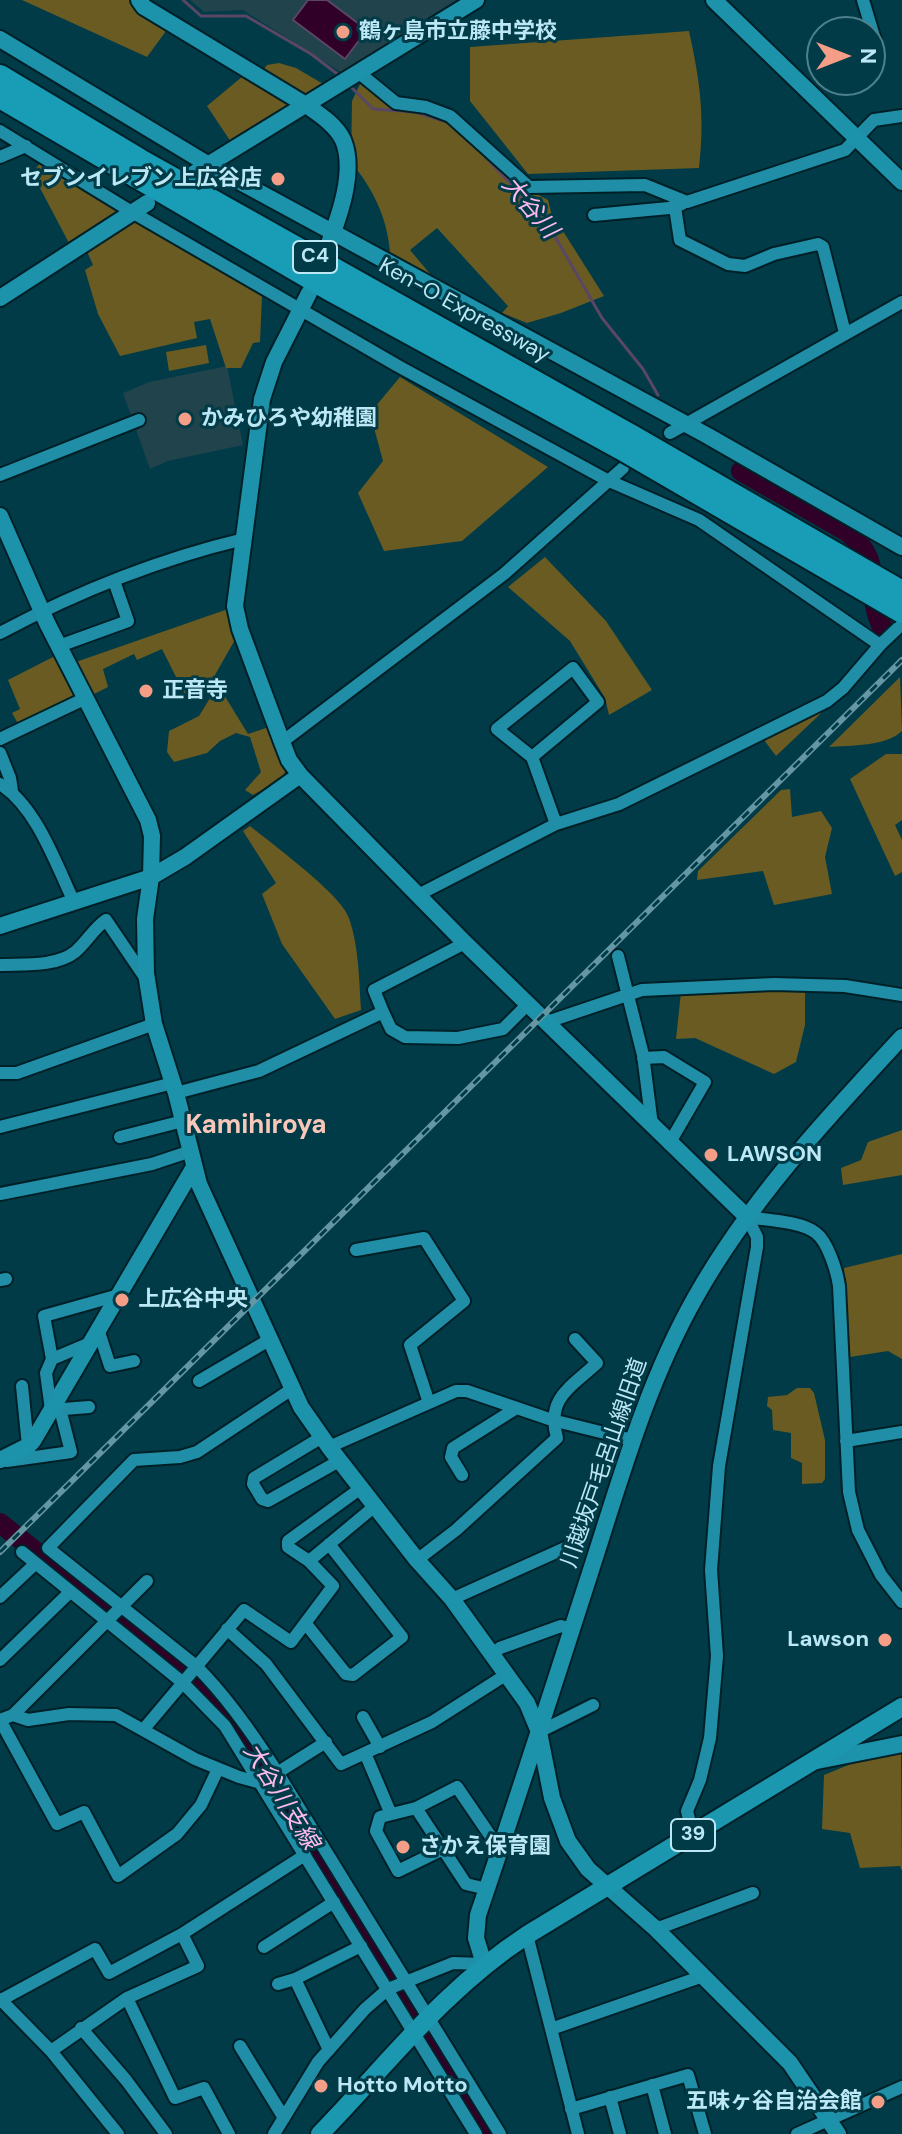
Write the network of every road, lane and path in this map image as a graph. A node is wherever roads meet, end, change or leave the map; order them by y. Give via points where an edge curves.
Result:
1 (139, 0) edge
2 (476, 0) edge
3 (714, 0) edge
4 (0, 39) edge
5 (358, 72) junction
6 (0, 76) edge
7 (0, 97) edge
8 (306, 105) junction
9 (902, 116) edge
10 (0, 131) edge
11 (858, 138) junction
12 (26, 146) junction
13 (0, 157) edge
14 (209, 165) junction
15 (193, 174) dead end
16 (902, 182) edge
17 (147, 203) dead end
18 (681, 204) junction
19 (132, 212) junction
20 (594, 215) dead end
21 (331, 239) junction
22 (309, 293) dead end
23 (0, 298) edge
24 (902, 302) edge
25 (299, 311) junction
26 (845, 333) junction
27 (139, 420) dead end
28 (684, 423) junction
29 (670, 433) dead end
30 (625, 451) junction
31 (0, 475) edge
32 (607, 480) junction
33 (0, 516) edge
34 (244, 539) junction
35 (902, 547) edge
36 (114, 581) junction
37 (902, 592) edge
38 (41, 611) junction
39 (902, 612) edge
40 (902, 624) edge
41 (0, 633) edge
42 (880, 645) junction
43 (59, 646) junction
44 (86, 698) junction
45 (0, 739) edge
46 (282, 742) junction
47 (0, 753) edge
48 (532, 757) junction
49 (300, 775) junction
50 (0, 784) edge
51 (12, 791) junction
52 (556, 824) junction
53 (151, 877) junction
54 (418, 895) junction
55 (74, 902) junction
56 (0, 926) edge
57 (465, 943) junction
58 (618, 956) dead end
59 (0, 965) edge
60 (148, 982) junction
61 (627, 994) junction
62 (902, 995) edge
63 (528, 1004) junction
64 (383, 1012) junction
65 (547, 1022) junction
66 (154, 1024) junction
67 (902, 1037) edge
68 (643, 1058) junction
69 (0, 1073) edge
70 (175, 1088) junction
71 (183, 1121) junction
72 (652, 1126) junction
73 (0, 1127) edge
74 (120, 1137) dead end
75 (669, 1144) junction
76 (192, 1159) junction
77 (0, 1194) edge
78 (747, 1217) junction
79 (356, 1250) dead end
80 (119, 1295) junction
81 (94, 1336) junction
82 (575, 1339) dead end
83 (269, 1340) junction
84 (52, 1359) junction
85 (134, 1361) dead end
86 (199, 1381) dead end
87 (22, 1386) dead end
88 (292, 1389) junction
89 (429, 1403) junction
90 (89, 1407) dead end
91 (515, 1409) junction
92 (56, 1410) junction
93 (552, 1420) junction
94 (902, 1432) edge
95 (633, 1440) junction
96 (846, 1441) junction
97 (28, 1446) junction
98 (330, 1448) junction
99 (0, 1461) edge
100 (462, 1475) dead end
101 (361, 1488) junction
102 (375, 1506) junction
103 (329, 1544) junction
104 (574, 1544) dead end
105 (22, 1552) dead end
106 (417, 1560) junction
107 (309, 1561) junction
108 (35, 1564) junction
109 (147, 1581) dead end
110 (70, 1592) junction
111 (0, 1597) edge
112 (452, 1599) junction
113 (902, 1602) edge
114 (121, 1608) junction
115 (108, 1620) junction
116 (306, 1624) junction
117 (227, 1629) junction
118 (572, 1629) junction
119 (493, 1654) junction
120 (0, 1660) edge
121 (196, 1666) junction
122 (507, 1674) junction
123 (182, 1682) junction
124 (593, 1705) dead end
125 (902, 1707) edge
126 (363, 1717) dead end
127 (4, 1718) edge
128 (143, 1730) junction
129 (539, 1732) junction
130 (326, 1742) junction
131 (902, 1744) edge
132 (380, 1747) junction
133 (365, 1753) junction
134 (812, 1762) junction
135 (218, 1769) junction
136 (277, 1772) junction
137 (261, 1783) junction
138 (416, 1808) junction
139 (390, 1812) junction
140 (693, 1835) junction
141 (443, 1849) junction
142 (500, 1850) junction
143 (305, 1855) junction
144 (609, 1886) junction
145 (487, 1889) junction
146 (753, 1893) dead end
147 (334, 1902) junction
148 (656, 1929) junction
149 (182, 1934) junction
150 (527, 1935) junction
151 (361, 1946) junction
152 (264, 1947) dead end
153 (484, 1964) junction
154 (703, 1976) junction
155 (295, 1979) junction
156 (406, 1982) junction
157 (278, 1984) dead end
158 (388, 1989) junction
159 (127, 1998) junction
160 (0, 1999) edge
161 (427, 2018) junction
162 (81, 2028) junction
163 (551, 2029) junction
164 (413, 2032) junction
165 (240, 2046) dead end
166 (329, 2050) junction
167 (51, 2051) junction
168 (652, 2085) junction
169 (902, 2087) edge
170 (610, 2097) junction
171 (571, 2109) junction
172 (284, 2118) junction
173 (834, 2128) edge
174 (329, 2131) edge
175 (118, 2134) edge
176 (166, 2134) edge
177 (229, 2134) edge
178 (274, 2134) edge
179 (476, 2134) edge
180 (500, 2134) edge
181 (578, 2134) edge
182 (620, 2134) edge
183 (665, 2134) edge
184 (705, 2134) edge
185 (797, 2134) edge

1 - 8 street
2 - 5 street
3 - 11 street
4 - 14 street
5 - 8 street
5 - 18 street via 396,103 450,116 529,187 645,185
6 - 30 highway, Ken-O Expressway / C4
7 - 30 highway, Ken-O Expressway / C4 via 327,288
8 - 14 street
8 - 21 street via 342,138 348,162
9 - 11 street via 874,120
10 - 12 street
11 - 16 street
11 - 18 street via 845,150
12 - 13 street
12 - 19 street
14 - 15 street
14 - 21 street
17 - 19 street
18 - 20 street
18 - 26 street via 680,240 728,264 750,266 774,254 823,247
19 - 23 street
19 - 25 street
21 - 28 street
22 - 25 street
24 - 26 street
25 - 32 street
25 - 34 street via 262,399
26 - 28 street
27 - 31 street
28 - 29 street
28 - 35 street
30 - 32 street
30 - 37 highway, Ken-O Expressway / C4, bridge
30 - 39 highway, Ken-O Expressway / C4, bridge
32 - 42 street via 699,520
32 - 46 street via 504,574
33 - 38 street
34 - 36 street via 192,551
34 - 46 street via 237,620
36 - 38 street
36 - 43 street via 128,621
38 - 41 street
38 - 43 street
40 - 42 street
42 - 52 street via 827,701 619,804
43 - 44 street
44 - 45 street
44 - 53 street via 148,820
46 - 49 street
47 - 51 street
48 - 48 street via 497,729 573,668 598,702
48 - 52 street
49 - 53 street
49 - 54 street
50 - 51 street
51 - 55 street via 28,809
52 - 54 street
53 - 55 street
53 - 60 street via 144,938
54 - 57 street
55 - 56 street
57 - 63 street
57 - 64 street via 374,990
58 - 61 street
59 - 60 street via 73,954 106,920
60 - 66 street
61 - 62 street via 774,984 845,986
61 - 65 street
61 - 68 street
63 - 64 street via 503,1029 458,1038 405,1037 391,1029
63 - 65 street
64 - 70 street via 259,1071
65 - 72 street
66 - 69 street via 17,1073
66 - 70 street
67 - 78 street, 川越坂戸毛呂山線旧道
68 - 72 street
68 - 75 street via 664,1057 705,1082
70 - 71 street
70 - 73 street
71 - 74 street
71 - 76 street
72 - 75 street
75 - 78 street
76 - 77 street
76 - 80 street
76 - 83 street
78 - 95 street, 川越坂戸毛呂山線旧道 via 671,1343
78 - 96 street via 817,1233 833,1263 839,1286
78 - 140 street via 757,1247 719,1466 711,1570 717,1656 710,1738 687,1811
79 - 89 street via 424,1238 464,1301 410,1345
80 - 81 street
80 - 84 street via 44,1316
81 - 84 street
81 - 85 street via 110,1366
81 - 92 street
82 - 93 street via 597,1363 558,1401
83 - 86 street
83 - 88 street
84 - 92 street via 46,1373
87 - 97 street
88 - 98 street
88 - 114 street via 197,1452 134,1460 48,1548
89 - 91 street via 467,1391
89 - 98 street
90 - 92 street
91 - 93 street
91 - 100 street via 453,1448 451,1457
92 - 97 street
92 - 99 street via 71,1452
93 - 95 street
93 - 106 street via 557,1438
94 - 96 street
95 - 118 street, 川越坂戸毛呂山線旧道
96 - 113 street via 858,1530
97 - 99 street
98 - 98 street via 254,1478 253,1484 268,1501
98 - 101 street
101 - 102 street
101 - 107 street via 288,1541 288,1547
102 - 103 street
102 - 106 street
103 - 107 street
103 - 116 street via 402,1637 353,1675 346,1674
104 - 112 street
105 - 108 street
106 - 112 street
107 - 116 street via 333,1586
108 - 110 street
108 - 111 street
109 - 114 street
110 - 115 street
110 - 120 street
112 - 119 street
114 - 115 street
114 - 121 street
115 - 123 street
115 - 127 street
116 - 117 street via 291,1642 244,1610
117 - 121 street
117 - 130 street via 266,1664
118 - 119 street via 561,1626
118 - 129 street, 川越坂戸毛呂山線旧道
119 - 122 street
121 - 123 street
121 - 136 street via 217,1686
122 - 129 street
122 - 132 street via 432,1722
123 - 128 street
123 - 137 street via 225,1726
124 - 129 street
125 - 134 main road, 39
126 - 132 street
127 - 128 street via 116,1715
127 - 135 street via 57,1824 84,1812 118,1876 177,1834 201,1805
128 - 135 street
129 - 142 street, 川越坂戸毛呂山線旧道
129 - 144 street via 552,1798 568,1841 588,1869
130 - 133 street via 341,1764
130 - 136 street
131 - 134 street
132 - 133 street
133 - 139 street
134 - 140 main road, 39
135 - 137 street
136 - 137 street
136 - 156 street
137 - 143 street
138 - 139 street
138 - 141 street
138 - 142 street via 457,1787
139 - 141 street via 380,1817 376,1831 398,1871
140 - 144 main road, 39
141 - 145 street via 466,1884
142 - 145 street, 川越坂戸毛呂山線旧道
143 - 147 street
143 - 149 street
144 - 148 street
144 - 150 main road, 39
145 - 153 street, 川越坂戸毛呂山線旧道 via 476,1925
146 - 148 street
147 - 151 street
147 - 152 street
148 - 154 street
149 - 159 street via 198,1966
149 - 160 street via 109,1973 95,1949
150 - 153 main road, 39
150 - 163 street
151 - 155 street
151 - 158 street
153 - 156 street via 453,1963
153 - 161 main road, 39
154 - 163 street
154 - 173 street via 790,2063
155 - 157 street
155 - 166 street
156 - 158 street
156 - 161 street
158 - 164 street
158 - 166 street
159 - 162 street
159 - 177 street via 175,2098 204,2088
160 - 167 street
161 - 164 main road, 39
161 - 180 street
162 - 167 street
162 - 176 street
163 - 171 street
164 - 174 main road, 39
164 - 179 street
165 - 172 street
166 - 172 street
167 - 175 street
168 - 170 street
168 - 183 street
168 - 184 street via 688,2075
169 - 173 street
170 - 171 street
170 - 182 street
171 - 181 street
172 - 178 street
173 - 185 street

